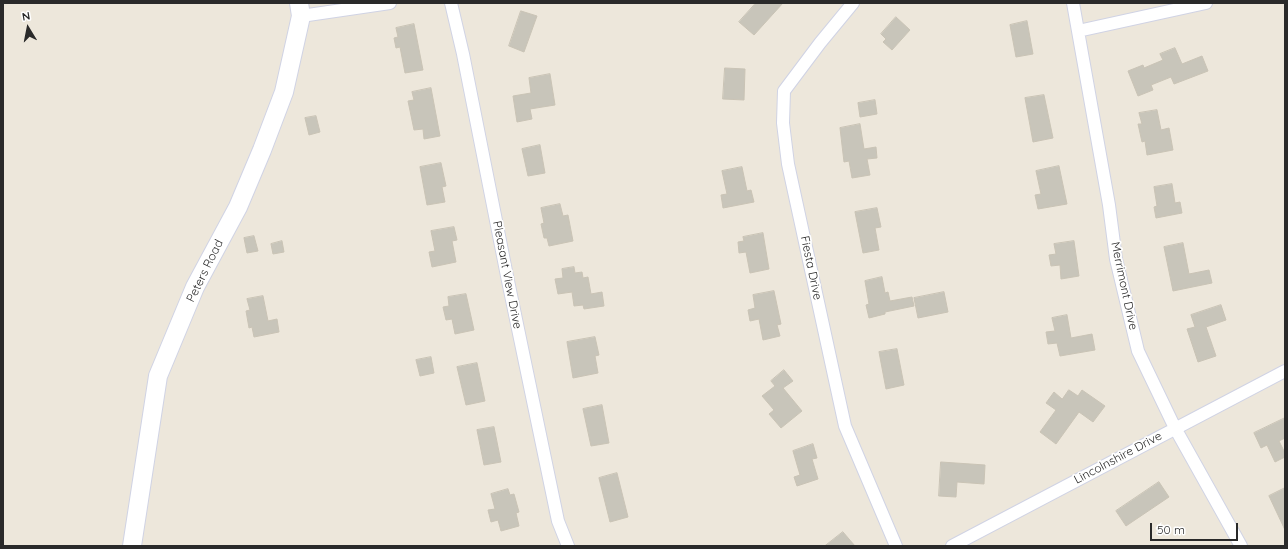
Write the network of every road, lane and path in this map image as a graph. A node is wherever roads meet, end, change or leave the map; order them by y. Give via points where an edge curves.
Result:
1 (390, 3) edge
2 (451, 3) edge
3 (853, 3) edge
4 (1072, 3) edge
5 (1206, 3) edge
6 (300, 9) edge
7 (1078, 31) junction
8 (1285, 371) edge
9 (1175, 428) junction
10 (132, 546) edge
11 (568, 546) edge
12 (896, 546) edge
13 (952, 546) edge
14 (1241, 546) edge

1 - 6 street
2 - 11 street, Pleasant View Drive via 558,521
3 - 12 street, Fiesta Drive via 784,91 783,122 788,164 845,426
4 - 7 street, Merrimont Drive
5 - 7 street
6 - 10 street, Peters Road via 284,92 262,150 238,207 195,287 158,376
7 - 9 street, Merrimont Drive via 1116,259 1136,344
8 - 9 street, Lincolnshire Drive
9 - 13 street, Lincolnshire Drive
9 - 14 street, Merrimont Drive

